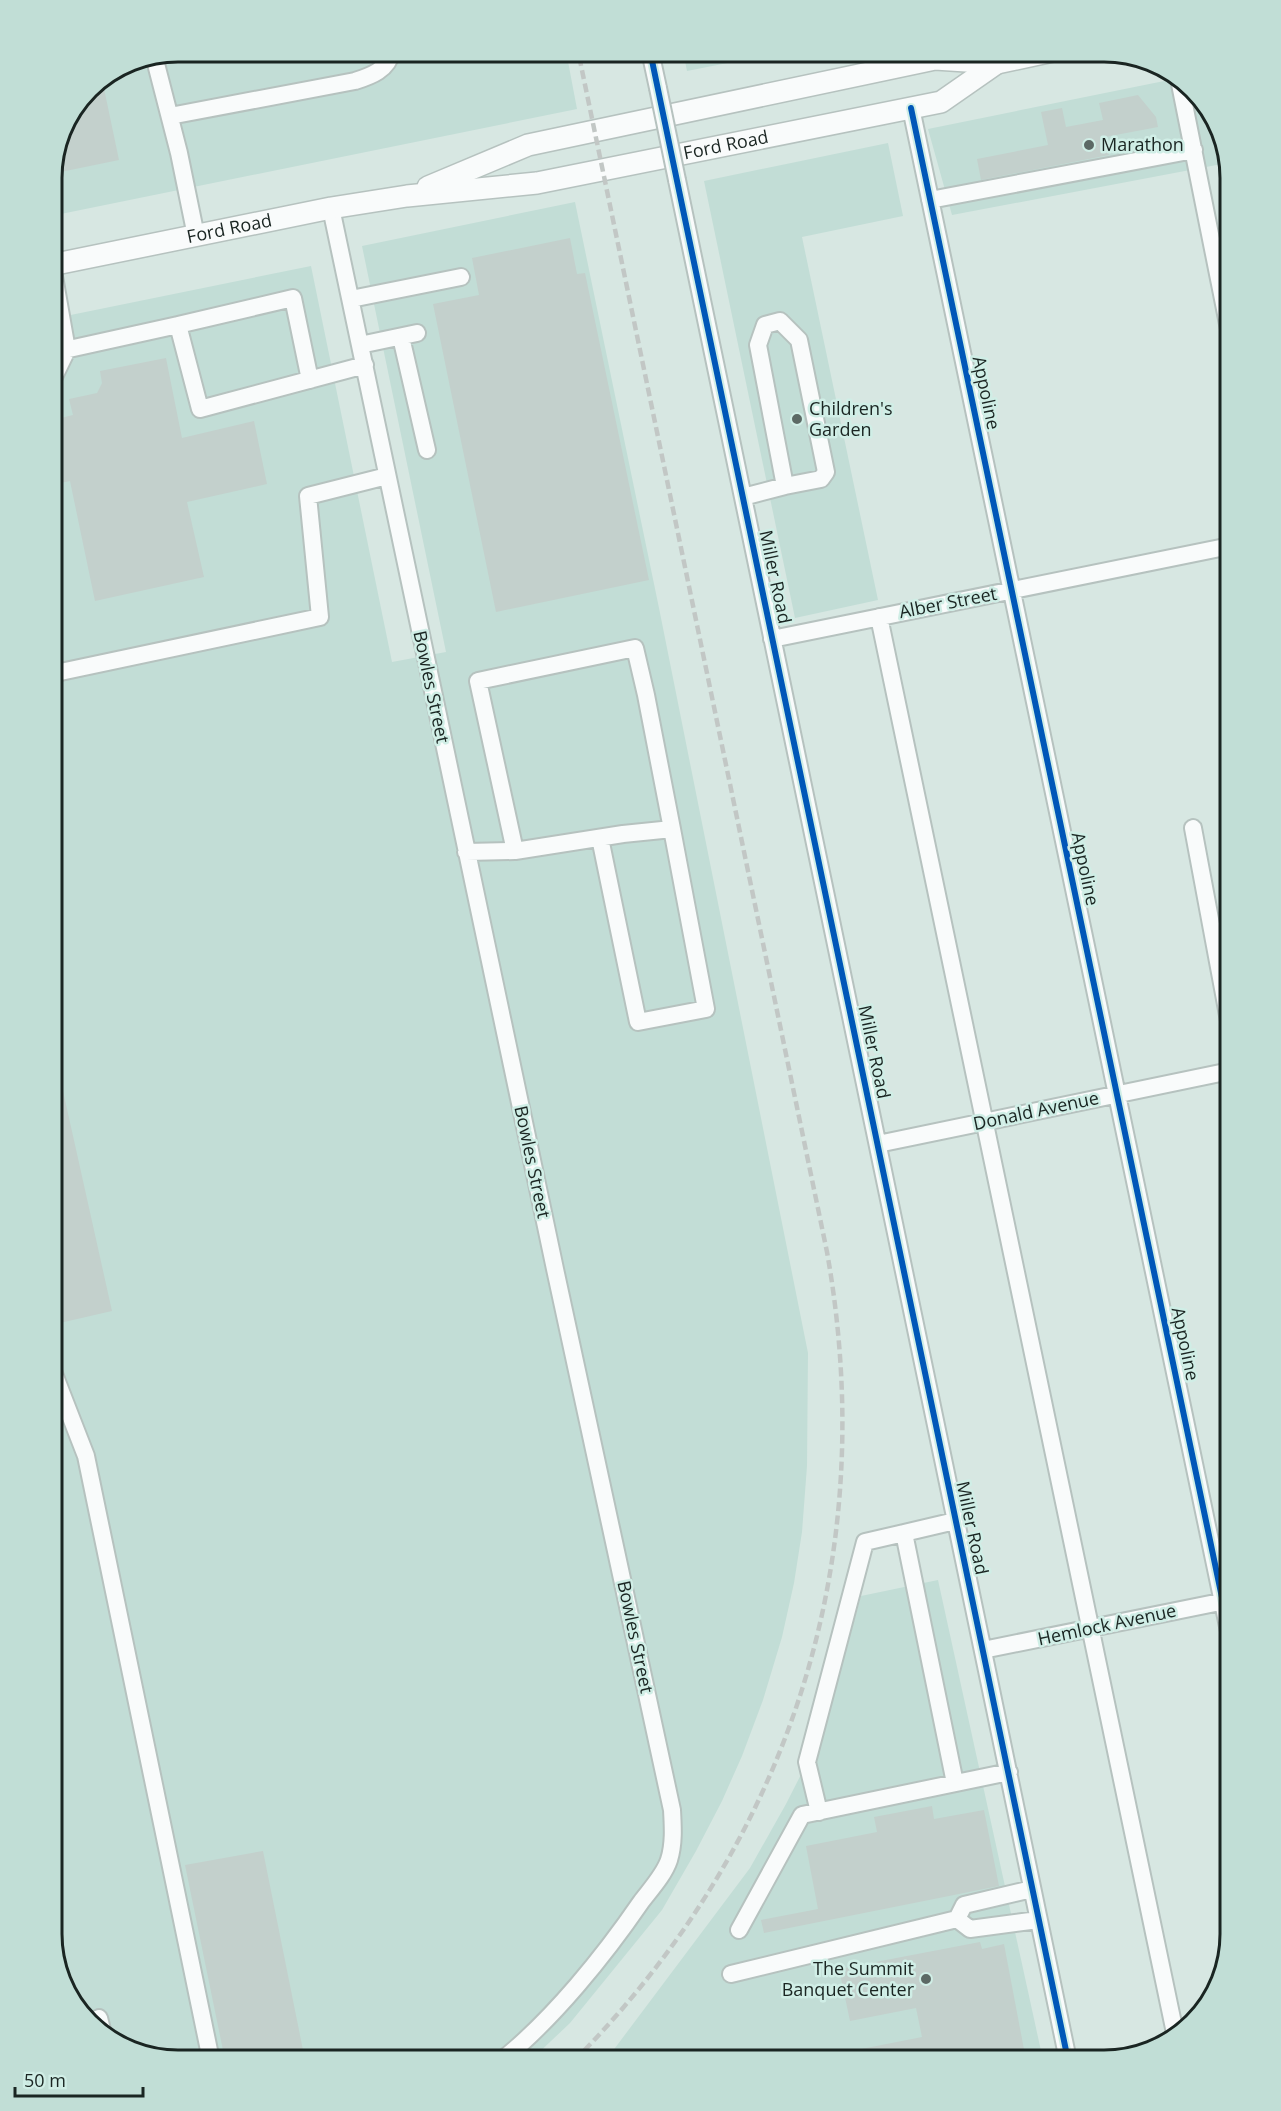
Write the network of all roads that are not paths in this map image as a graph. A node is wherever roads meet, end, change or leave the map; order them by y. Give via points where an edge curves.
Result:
1 (387, 62) edge
2 (652, 62) edge
3 (885, 62) edge
4 (982, 62) edge
5 (1002, 62) edge
6 (156, 63) edge
7 (997, 63) junction
8 (1182, 92) edge
9 (911, 108) junction
10 (170, 116) junction
11 (1194, 150) junction
12 (407, 196) junction
13 (930, 200) junction
14 (331, 208) junction
15 (196, 236) junction
16 (62, 263) edge
17 (461, 277) dead end
18 (1220, 283) edge
19 (351, 299) junction
20 (178, 325) junction
21 (360, 345) junction
22 (62, 350) edge
23 (365, 365) junction
24 (310, 380) junction
25 (427, 450) dead end
26 (387, 476) junction
27 (785, 486) junction
28 (743, 497) junction
29 (1220, 548) edge
30 (1012, 590) junction
31 (879, 617) junction
32 (772, 639) junction
33 (62, 672) edge
34 (1193, 828) dead end
35 (672, 829) junction
36 (600, 838) junction
37 (515, 851) junction
38 (466, 852) junction
39 (1220, 972) edge
40 (1220, 1073) edge
41 (1117, 1094) junction
42 (985, 1122) junction
43 (878, 1144) junction
44 (62, 1394) edge
45 (955, 1521) junction
46 (904, 1533) junction
47 (1220, 1572) edge
48 (1220, 1601) edge
49 (1090, 1628) junction
50 (983, 1650) junction
51 (1008, 1772) junction
52 (955, 1783) junction
53 (819, 1812) junction
54 (1032, 1889) junction
55 (957, 1919) junction
56 (1038, 1920) junction
57 (739, 1930) dead end
58 (731, 1974) dead end
59 (1174, 2026) edge
60 (209, 2049) edge
61 (515, 2049) edge
62 (1066, 2050) edge

1 - 10 street via 372,75 355,81
2 - 28 street, Miller Road, bridge
3 - 12 main road, Ford Road via 528,145
4 - 7 main road, Ford Road
5 - 7 main road, Ford Road
6 - 10 street
7 - 9 main road, Ford Road via 941,102
8 - 11 street
9 - 12 main road, Ford Road via 537,183
9 - 13 street, Appoline
10 - 15 street
11 - 13 street
11 - 18 street
12 - 14 main road, Ford Road
13 - 30 street, Appoline
14 - 15 main road, Ford Road
14 - 19 street, Bowles Street
15 - 16 main road, Ford Road
17 - 19 street
19 - 21 street, Bowles Street
20 - 22 street
20 - 24 street via 200,409
20 - 24 street via 293,298
21 - 23 street, Bowles Street
21 - 25 street via 409,335
23 - 24 street
23 - 26 street, Bowles Street
26 - 33 street via 308,496 320,617
26 - 38 street, Bowles Street
27 - 27 street via 821,479 826,472 799,340 780,321 765,325 758,345
27 - 28 street
28 - 32 street, Miller Road
29 - 30 street, Alber Street
30 - 31 street, Alber Street
30 - 41 street, Appoline
31 - 32 street, Alber Street
31 - 42 street
32 - 43 street, Miller Road
34 - 39 street
35 - 36 street
35 - 36 street via 706,1009 638,1022
35 - 37 street via 635,648 478,681
36 - 37 street
37 - 38 street
38 - 61 street, Bowles Street via 672,1810 669,1861 611,1946
40 - 41 street, Donald Avenue
41 - 42 street, Donald Avenue
41 - 47 street, Appoline
42 - 43 street, Donald Avenue
42 - 49 street
43 - 45 street, Miller Road
44 - 60 street via 86,1456
45 - 46 street
45 - 50 street, Miller Road
46 - 52 street
46 - 53 street via 865,1542 807,1762
48 - 49 street, Hemlock Avenue
49 - 50 street, Hemlock Avenue
49 - 59 street
50 - 51 street, Miller Road
51 - 52 street
51 - 54 street, Miller Road
52 - 53 street
53 - 57 street via 802,1815
54 - 55 street via 964,1905
54 - 56 street, Miller Road
55 - 56 street via 969,1929
55 - 58 street
56 - 62 street, Miller Road

